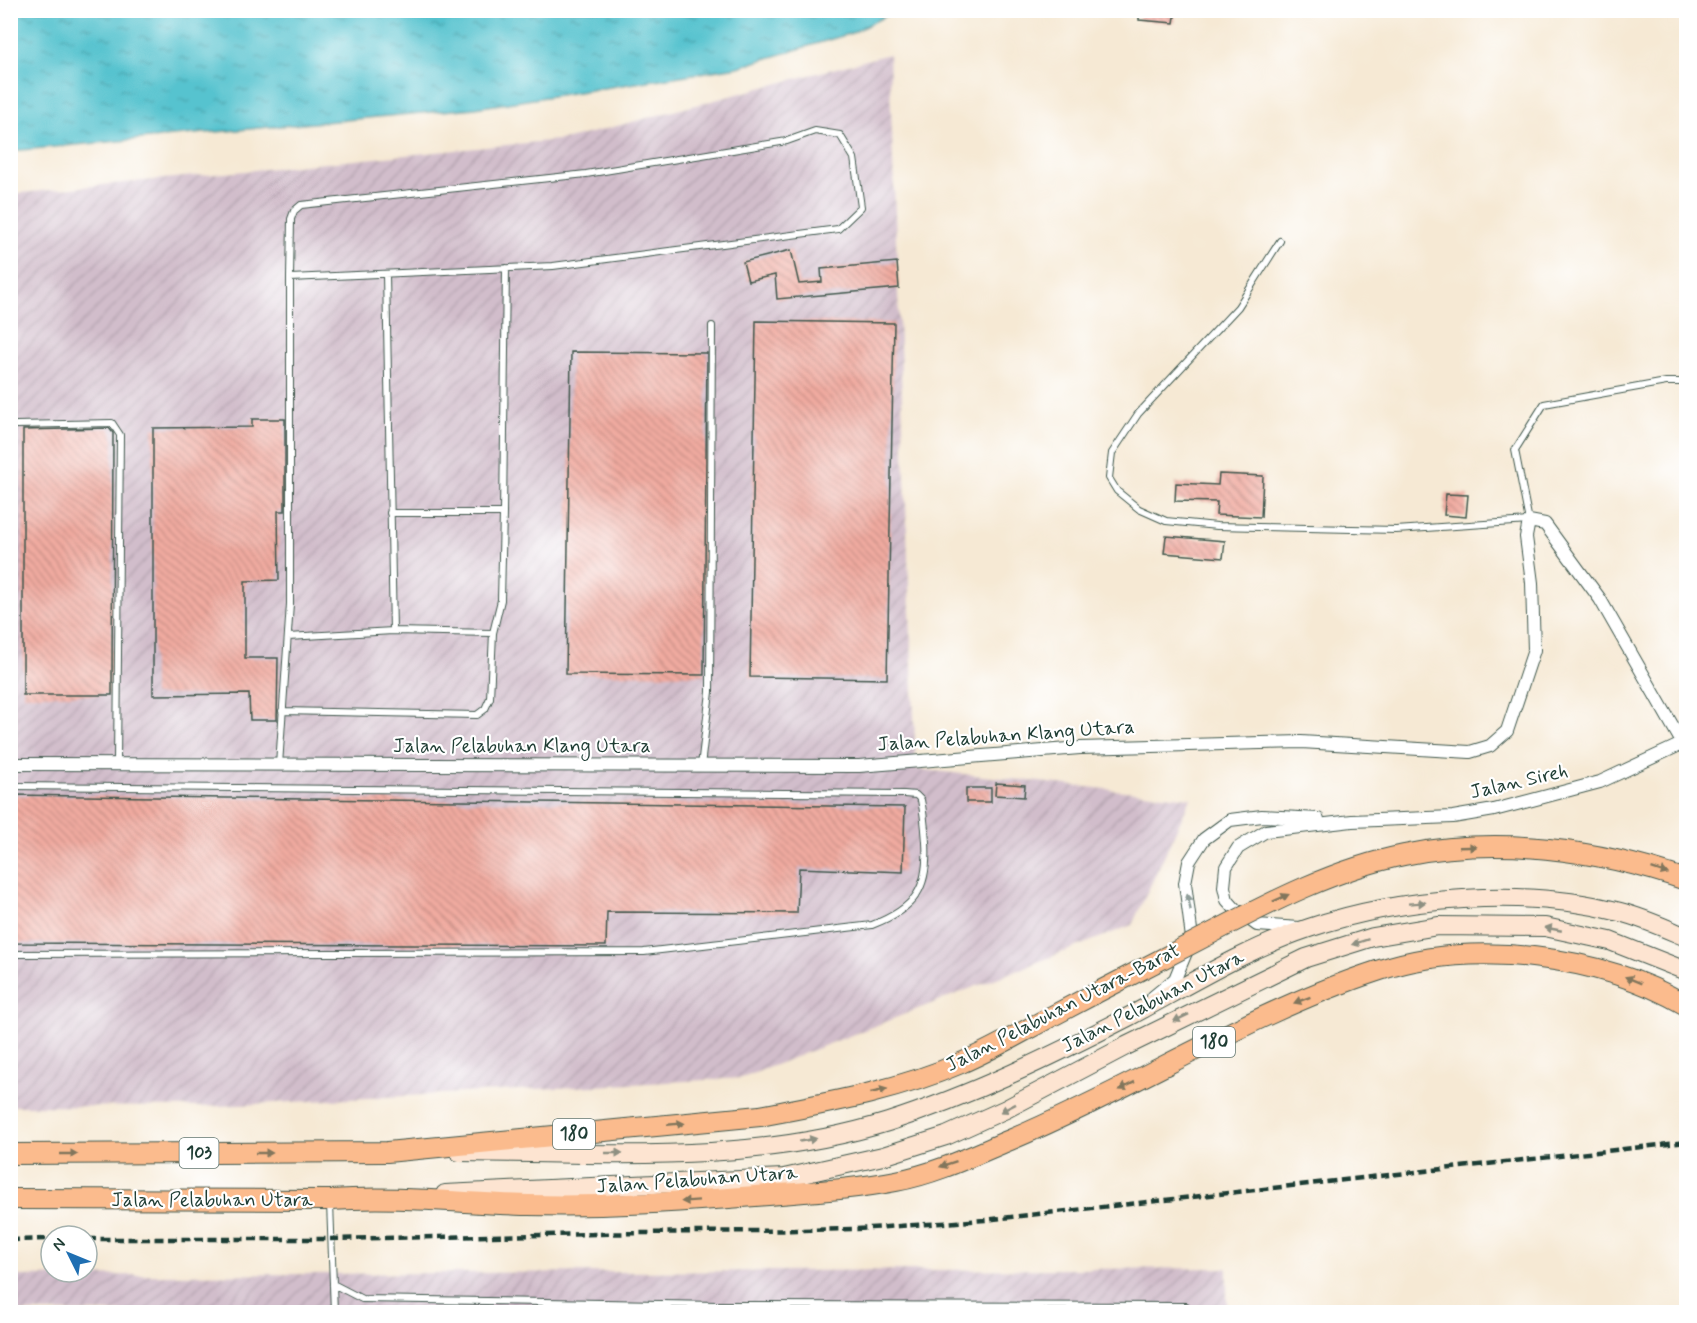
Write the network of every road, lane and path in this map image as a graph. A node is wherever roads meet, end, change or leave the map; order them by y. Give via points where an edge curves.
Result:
1 (1280, 241) dead end
2 (506, 268) junction
3 (386, 274) junction
4 (290, 278) junction
5 (712, 326) dead end
6 (1686, 382) edge
7 (16, 425) dead end
8 (390, 513) junction
9 (503, 513) junction
10 (1529, 521) junction
11 (393, 631) junction
12 (493, 633) junction
13 (288, 637) junction
14 (282, 711) junction
15 (1685, 743) edge
16 (10, 764) edge
17 (117, 764) junction
18 (279, 765) junction
19 (701, 767) junction
20 (10, 786) edge
21 (1352, 821) junction
22 (1686, 880) edge
23 (1308, 928) junction
24 (1686, 937) edge
25 (10, 954) edge
26 (1686, 972) edge
27 (1686, 1005) edge
28 (1127, 1017) junction
29 (387, 1152) junction
30 (10, 1154) edge
31 (375, 1197) junction
32 (10, 1199) edge
33 (330, 1200) junction
34 (333, 1284) junction
35 (1047, 1305) junction
36 (1186, 1306) dead end
37 (900, 1310) edge
38 (334, 1312) edge
39 (1048, 1312) edge

1 - 10 lane via 1238,307 1138,414 1112,453 1109,478 1117,491 1139,509 1166,521 1217,526 1396,530
2 - 3 lane
2 - 4 lane via 565,265 838,229 861,207 854,158 840,135 814,131 787,141 586,174 301,205 291,219
2 - 9 lane
3 - 4 lane
3 - 8 lane
4 - 13 lane
5 - 19 lane via 710,692
6 - 10 lane via 1666,381 1544,404 1515,450
7 - 17 lane via 112,423 120,435
8 - 9 lane
8 - 11 lane
9 - 12 lane via 501,600
10 - 15 street via 1545,524 1600,599
10 - 19 street, Jalan Pelabuhan Klang Utara via 1526,537 1534,650 1507,731 1490,746 1470,752 1266,742 1080,748 859,766
11 - 12 lane
11 - 13 lane
12 - 14 lane via 490,698 477,715
13 - 14 lane
14 - 18 lane
15 - 21 street, Jalan Sireh via 1600,782 1494,810 1453,817
16 - 17 street, Jalan Pelabuhan Klang Utara
17 - 18 street, Jalan Pelabuhan Klang Utara
18 - 19 street, Jalan Pelabuhan Klang Utara
20 - 25 lane via 916,795 923,809 928,869 924,883 903,910 872,925 644,952
21 - 23 street via 1266,831 1238,848 1226,867 1227,900 1242,914 1257,925
28 -> 21 street via 1175,979 1192,938 1185,884 1188,862 1204,839 1230,820 1262,816
29 -> 22 main road, Jalan Pelabuhan Utara-Barat / 180, bridge via 760,1116 896,1087 961,1063 1272,902 1346,871 1404,855 1512,846 1584,852 1637,863
23 -> 24 main road, Jalan Pelabuhan Utara / 103 via 1402,904 1470,899 1543,900 1619,912
23 - 28 main road, Jalan Pelabuhan Utara / 103
26 -> 31 main road, Jalan Pelabuhan Utara via 1610,941 1545,927 1438,926 1373,937 1306,958 1006,1109 946,1136 883,1156 784,1178
27 -> 31 main road, 180 via 1607,970 1526,956 1456,955 1380,969 1294,1003 1062,1118 900,1181 840,1190 633,1205 527,1205
29 -> 28 main road, Jalan Pelabuhan Utara / 103 via 691,1154 825,1137 886,1122 974,1091
30 -> 29 main road, Jalan Pelabuhan Utara / 103
31 - 33 main road, Jalan Pelabuhan Utara
32 - 33 main road, Jalan Pelabuhan Utara
33 - 34 lane
34 - 37 lane via 362,1299
34 - 38 lane
35 - 36 lane
35 - 37 lane
35 - 39 lane

